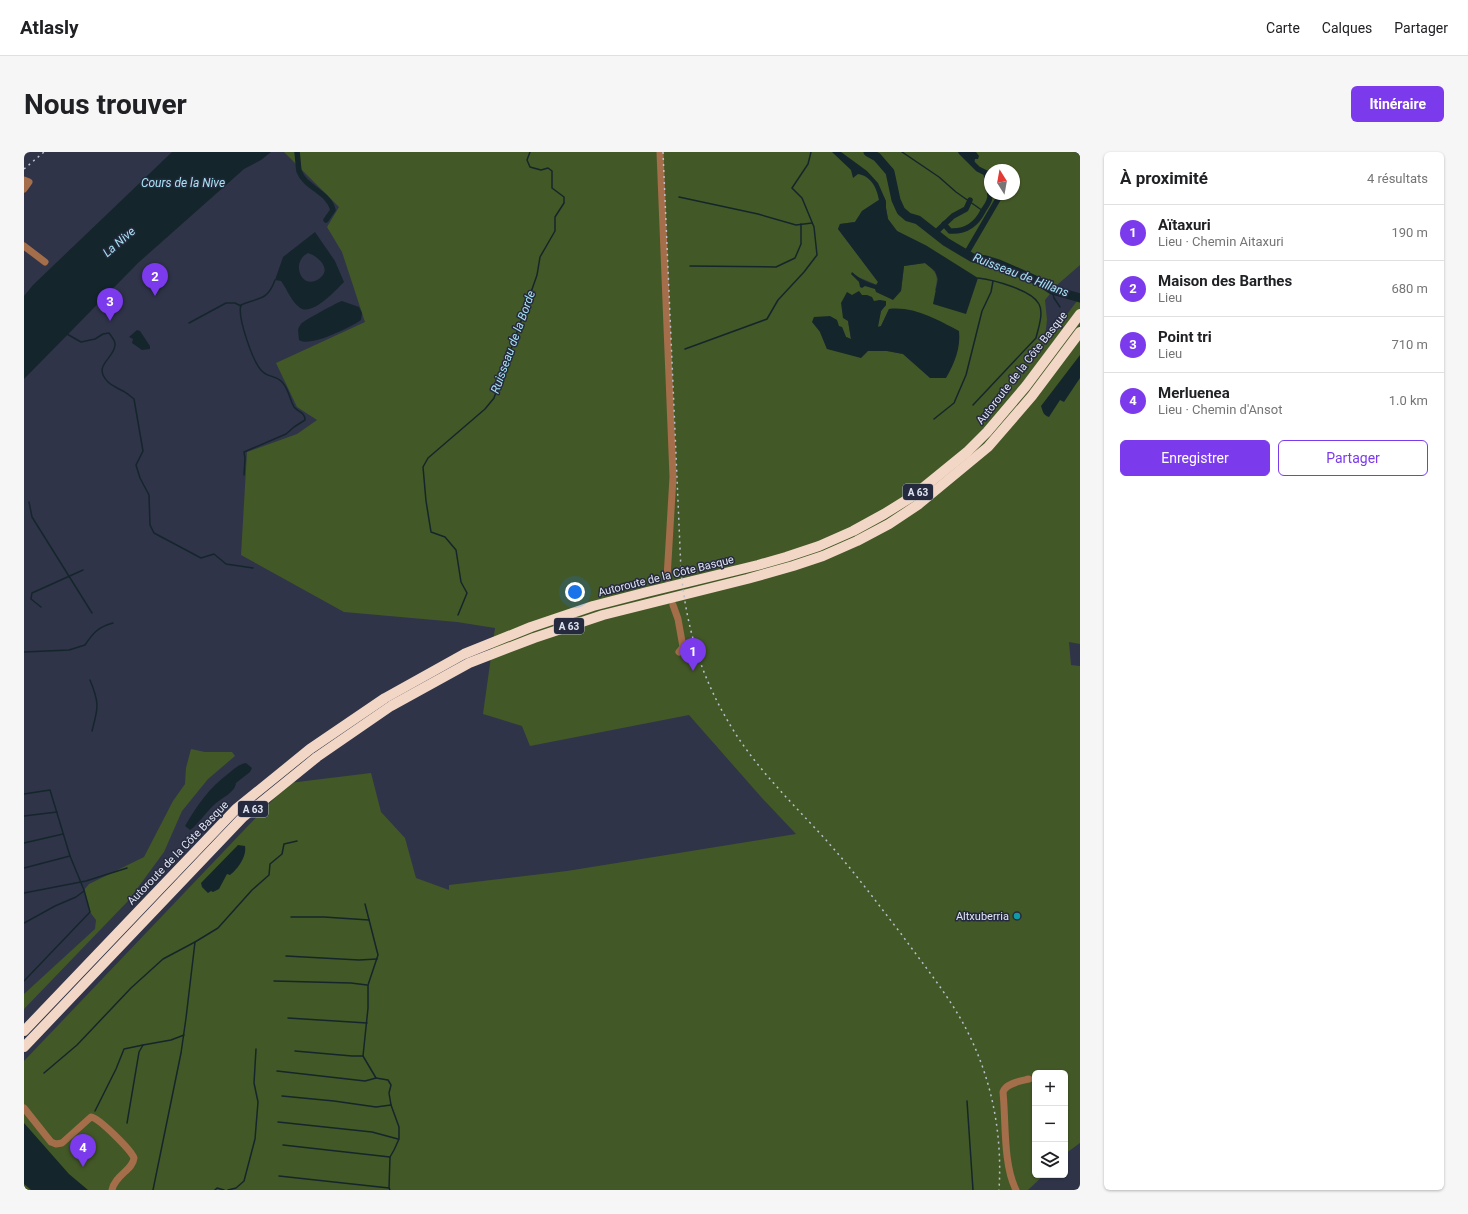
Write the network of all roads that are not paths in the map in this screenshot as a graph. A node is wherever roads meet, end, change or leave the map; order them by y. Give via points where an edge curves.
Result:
1 (660, 152) edge
2 (24, 180) edge
3 (24, 189) edge
4 (24, 246) edge
5 (44, 262) dead end
6 (1080, 314) edge
7 (1080, 332) edge
8 (667, 578) dead end
9 (673, 605) dead end
10 (679, 652) dead end
11 (24, 1031) edge
12 (24, 1047) edge
13 (1029, 1079) dead end
14 (24, 1108) edge
15 (112, 1190) edge
16 (1016, 1190) edge

1 - 8 street via 673,477
2 - 3 street via 29,182
4 - 5 street
6 - 11 highway, Autoroute de la Côte Basque / A 63 via 1026,386 987,432 914,496 884,514 819,546 758,565 593,606 531,627 464,654 385,698 310,749 236,809
7 - 12 highway, Autoroute de la Côte Basque / A 63 via 1032,396 988,447 919,504 876,531 823,556 772,572 603,615 469,663 404,698 317,756 243,817
9 - 10 street via 683,647
13 - 16 street via 1009,1085 1003,1092 1008,1161
14 - 15 street via 51,1142 56,1144 62,1143 88,1118 96,1118 129,1149 134,1158 132,1164 116,1180

